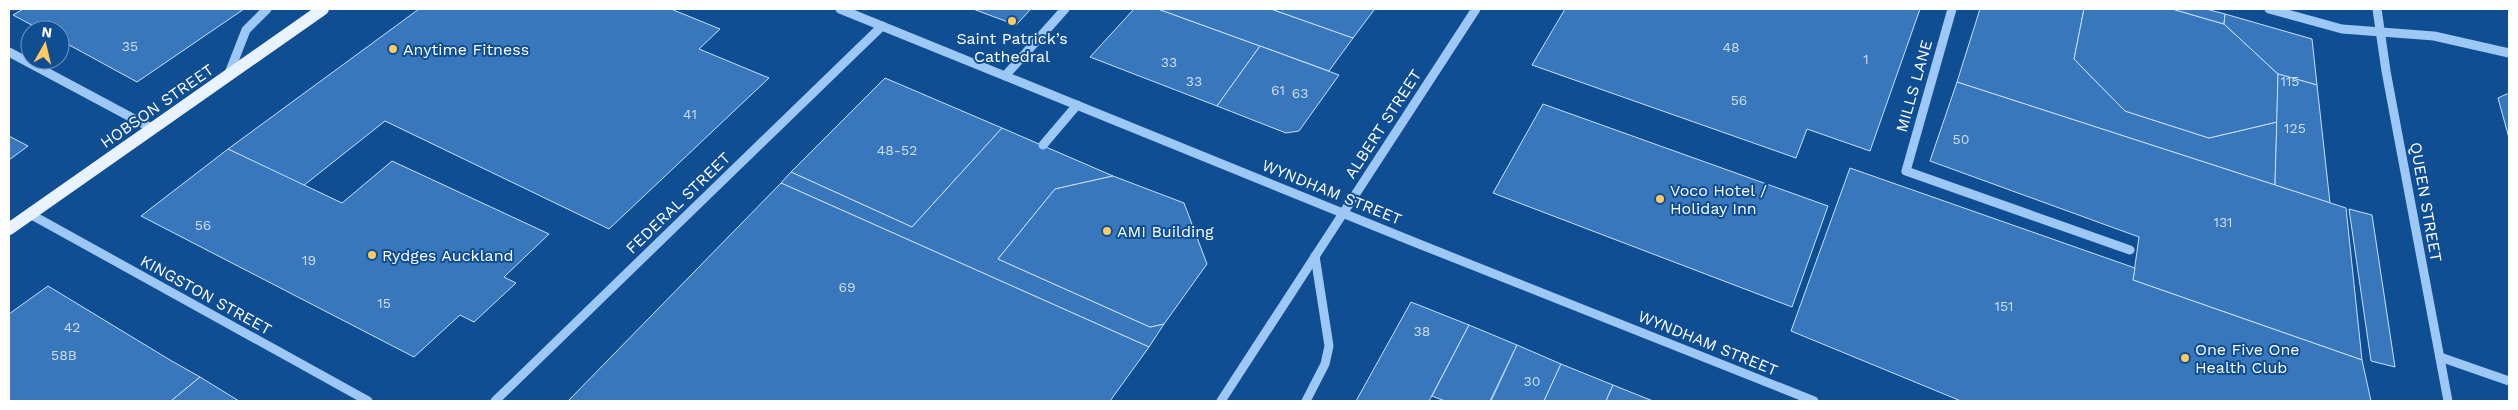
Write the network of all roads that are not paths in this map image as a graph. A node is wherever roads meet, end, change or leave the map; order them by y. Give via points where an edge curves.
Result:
1 (267, 9) edge
2 (323, 9) edge
3 (840, 9) edge
4 (1065, 9) edge
5 (1476, 9) edge
6 (1952, 9) edge
7 (2269, 9) edge
8 (2377, 9) edge
9 (882, 26) junction
10 (2381, 31) junction
11 (9, 52) edge
12 (2509, 53) edge
13 (228, 76) junction
14 (1005, 76) junction
15 (1077, 105) junction
16 (153, 129) junction
17 (1043, 145) dead end
18 (1344, 213) junction
19 (30, 214) junction
20 (9, 229) edge
21 (2130, 250) dead end
22 (1315, 256) junction
23 (2440, 358) junction
24 (2509, 381) edge
25 (368, 401) edge
26 (495, 401) edge
27 (1221, 401) edge
28 (1306, 401) edge
29 (1814, 401) edge
30 (2448, 401) edge

1 - 13 street via 253,19 244,33
2 - 13 main road, HOBSON STREET
3 - 9 street, WYNDHAM STREET
4 - 14 street
5 - 18 street, ALBERT STREET
6 - 21 street, MILLS LANE via 1906,171
7 - 10 street via 2342,30
8 - 10 street, QUEEN STREET
9 - 14 street, WYNDHAM STREET
9 - 26 street, FEDERAL STREET
10 - 12 street via 2442,37
10 - 23 street, QUEEN STREET
11 - 16 street
13 - 16 main road, HOBSON STREET
14 - 15 street, WYNDHAM STREET
15 - 17 street
15 - 18 street, WYNDHAM STREET
16 - 19 main road, HOBSON STREET
18 - 22 street, ALBERT STREET
18 - 29 street, WYNDHAM STREET
19 - 20 main road, HOBSON STREET
19 - 25 street, KINGSTON STREET
22 - 27 street, ALBERT STREET
22 - 28 street via 1329,346 1326,364
23 - 24 street
23 - 30 street, QUEEN STREET

